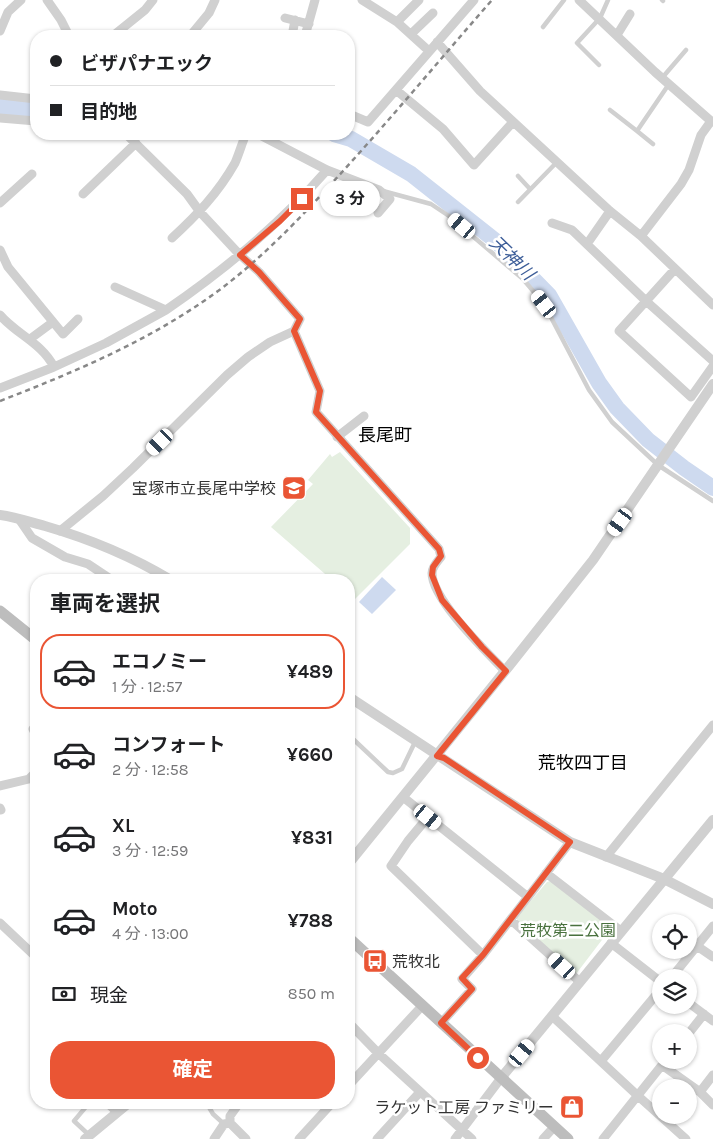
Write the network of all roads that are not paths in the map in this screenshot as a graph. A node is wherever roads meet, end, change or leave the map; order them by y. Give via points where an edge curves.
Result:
1 (21, 0) edge
2 (47, 0) edge
3 (153, 0) edge
4 (215, 0) edge
5 (315, 0) edge
6 (362, 0) edge
7 (419, 0) edge
8 (474, 0) edge
9 (564, 0) edge
10 (579, 0) edge
11 (608, 0) edge
12 (433, 13) dead end
13 (630, 14) dead end
14 (286, 18) dead end
15 (600, 18) junction
16 (295, 20) junction
17 (397, 22) junction
18 (309, 24) junction
19 (543, 27) dead end
20 (66, 30) edge
21 (120, 30) edge
22 (195, 30) edge
23 (293, 30) edge
24 (307, 30) edge
25 (0, 31) edge
26 (411, 34) junction
27 (617, 35) junction
28 (437, 42) junction
29 (686, 50) dead end
30 (429, 51) junction
31 (599, 66) dead end
32 (666, 81) junction
33 (396, 90) junction
34 (0, 95) edge
35 (30, 98) edge
36 (610, 110) dead end
37 (355, 117) edge
38 (0, 118) edge
39 (30, 120) edge
40 (712, 121) edge
41 (513, 122) junction
42 (637, 131) junction
43 (133, 140) edge
44 (244, 140) edge
45 (270, 140) edge
46 (136, 143) junction
47 (653, 144) dead end
48 (557, 162) junction
49 (327, 170) junction
50 (32, 174) dead end
51 (518, 176) dead end
52 (530, 189) junction
53 (380, 190) junction
54 (83, 194) dead end
55 (518, 202) dead end
56 (0, 203) edge
57 (610, 211) junction
58 (200, 212) junction
59 (378, 213) dead end
60 (552, 223) dead end
61 (641, 236) junction
62 (172, 238) dead end
63 (587, 244) junction
64 (0, 250) edge
65 (240, 255) junction
66 (676, 269) junction
67 (115, 287) dead end
68 (646, 301) junction
69 (713, 305) edge
70 (166, 310) junction
71 (0, 315) edge
72 (78, 319) dead end
73 (53, 322) junction
74 (294, 331) junction
75 (30, 339) junction
76 (713, 361) edge
77 (713, 366) edge
78 (54, 367) junction
79 (713, 384) edge
80 (0, 388) edge
81 (364, 416) dead end
82 (337, 437) junction
83 (657, 466) junction
84 (713, 501) edge
85 (0, 514) edge
86 (19, 519) junction
87 (60, 531) junction
88 (103, 574) edge
89 (161, 574) edge
90 (0, 612) edge
91 (30, 635) edge
92 (506, 671) junction
93 (355, 701) edge
94 (712, 727) edge
95 (355, 741) edge
96 (415, 742) junction
97 (437, 756) junction
98 (30, 778) edge
99 (0, 786) edge
100 (397, 801) junction
101 (428, 817) junction
102 (713, 820) edge
103 (570, 842) junction
104 (355, 855) edge
105 (606, 857) junction
106 (546, 873) junction
107 (664, 879) junction
108 (528, 897) junction
109 (713, 904) edge
110 (511, 920) junction
111 (0, 923) edge
112 (713, 926) edge
113 (621, 931) junction
114 (611, 943) junction
115 (355, 944) edge
116 (697, 946) joint
117 (30, 951) edge
118 (483, 955) junction
119 (713, 958) edge
120 (686, 959) edge
121 (678, 969) edge
122 (652, 975) edge
123 (580, 982) junction
124 (652, 1000) edge
125 (422, 1006) junction
126 (697, 1008) edge
127 (704, 1014) junction
128 (552, 1016) junction
129 (713, 1021) edge
130 (441, 1023) junction
131 (696, 1024) edge
132 (355, 1029) edge
133 (378, 1053) junction
134 (600, 1061) junction
135 (659, 1069) edge
136 (671, 1069) edge
137 (713, 1075) edge
138 (355, 1078) edge
139 (501, 1078) junction
140 (420, 1092) junction
141 (700, 1092) junction
142 (637, 1095) junction
143 (713, 1105) edge
144 (84, 1109) edge
145 (111, 1109) edge
146 (122, 1109) edge
147 (210, 1109) edge
148 (235, 1109) edge
149 (327, 1109) edge
150 (116, 1114) junction
151 (227, 1123) junction
152 (554, 1127) junction
153 (462, 1131) junction
154 (90, 1138) edge
155 (214, 1139) edge
156 (246, 1139) edge
157 (299, 1139) edge
158 (377, 1139) edge
159 (455, 1139) edge
160 (472, 1139) edge
161 (543, 1139) edge
162 (568, 1139) edge
163 (603, 1139) edge
164 (686, 1139) edge

1 - 25 street via 8,12
2 - 20 street
3 - 21 street
4 - 22 street
5 - 18 street
6 - 17 street
7 - 17 street
8 - 28 street
9 - 19 lane
10 - 15 street
11 - 15 lane
12 - 26 street
13 - 27 street
14 - 16 street
15 - 27 street
15 - 31 lane via 577,43
16 - 18 street
16 - 23 street
17 - 26 street
18 - 24 street
26 - 30 street
27 - 32 street
28 - 30 street
28 - 41 street via 480,91
29 - 32 lane
30 - 33 street
32 - 40 street
32 - 42 lane
33 - 37 street via 368,122
33 - 41 street via 443,129 474,165
34 - 35 street
36 - 42 lane
38 - 39 street
40 - 61 street via 701,135 681,184
41 - 48 street
42 - 47 lane
43 - 46 street
44 - 58 street via 235,162
45 - 49 street
46 - 54 street
46 - 58 street via 187,194
48 - 52 lane
48 - 57 street
49 - 53 street
49 - 65 street via 280,221
50 - 56 street
51 - 52 lane
52 - 55 lane
53 - 59 street via 390,199
53 - 83 lane via 431,204 523,279 544,304 600,407
57 - 61 street
57 - 63 street
58 - 62 street
58 - 65 street
60 - 63 street via 572,230
61 - 66 street
63 - 68 street
64 - 73 street via 8,267
65 - 70 street
65 - 74 street via 300,319
66 - 68 street
66 - 69 street
67 - 70 street
68 - 76 street
68 - 77 street via 619,331 691,397
70 - 78 street
71 - 75 street
72 - 73 street via 63,334
73 - 75 street
74 - 82 street via 320,391 316,412
74 - 87 street via 270,342 227,375 133,468
75 - 78 street
78 - 80 street
79 - 83 street
81 - 82 street
82 - 92 street via 439,549 441,556 433,567 432,575 442,600
83 - 84 lane
83 - 92 street via 593,560
85 - 86 street
86 - 87 street
86 - 88 street via 32,538
87 - 89 street via 107,547
90 - 91 main road
92 - 97 street
93 - 96 street
94 - 105 street
95 - 96 lane via 393,773 402,769
96 - 97 street
97 - 100 street
97 - 103 street
98 - 99 street
100 - 101 street
100 - 104 street
101 - 108 street
101 - 118 street via 391,866
102 - 107 street
103 - 105 street
103 - 106 street
105 - 107 street
106 - 108 street
106 - 113 street
107 - 109 street
107 - 113 street
108 - 110 street
110 - 118 street
110 - 123 street
111 - 117 street
112 - 116 street
113 - 114 street
114 - 122 street
114 - 123 street
115 - 125 main road
116 - 119 street
118 - 130 street via 462,978 472,989
120 - 121 street
123 - 128 street
124 - 134 street
125 - 130 main road
125 - 133 street
126 - 127 street
127 - 129 street
127 - 131 street
128 - 134 street
128 - 139 street
130 - 139 main road
132 - 133 street
133 - 138 street
133 - 140 street
134 - 142 street
135 - 142 street
136 - 141 street
137 - 141 street
139 - 152 main road
139 - 153 street
140 - 153 street
140 - 158 street
141 - 143 street
142 - 163 street
142 - 164 street
144 - 154 lane via 74,1121
145 - 150 lane
146 - 150 street
147 - 151 lane
148 - 151 street
149 - 157 street
150 - 154 street
151 - 155 street
151 - 156 street
152 - 161 street
152 - 162 main road
153 - 159 street
153 - 160 street

